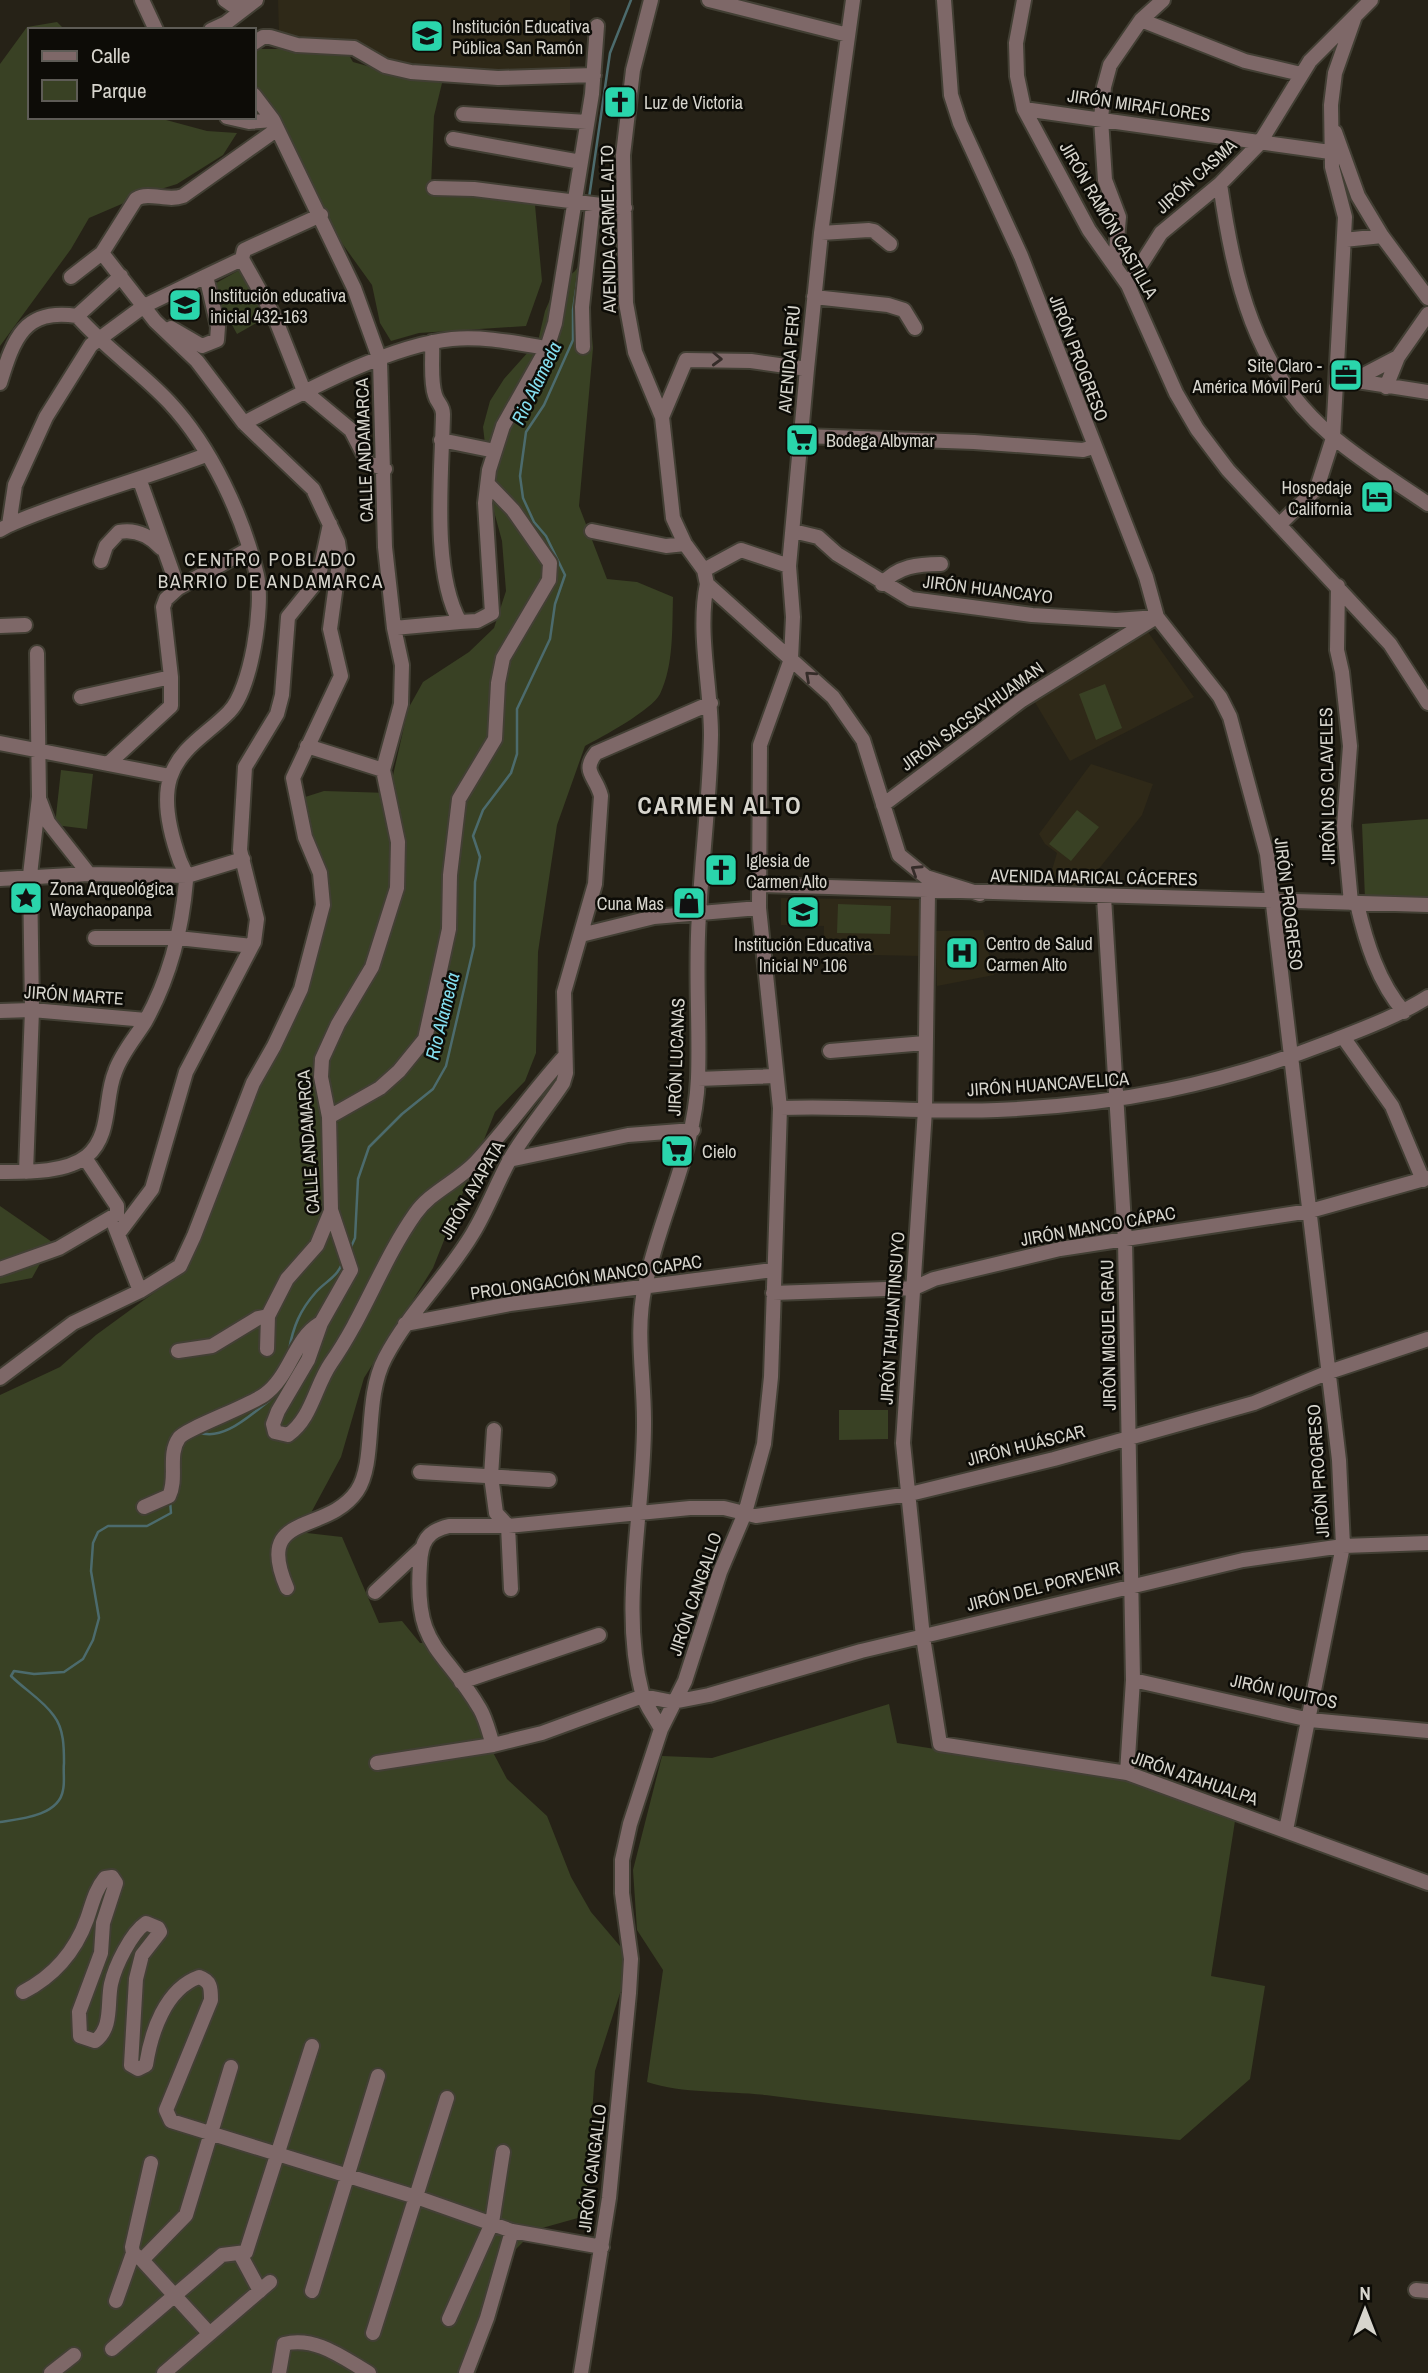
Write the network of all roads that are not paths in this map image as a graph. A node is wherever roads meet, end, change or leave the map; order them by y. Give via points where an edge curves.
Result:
1 (142, 0) edge
2 (225, 0) edge
3 (651, 0) edge
4 (709, 0) edge
5 (853, 0) edge
6 (944, 0) edge
7 (1024, 0) edge
8 (1163, 0) edge
9 (1371, 0) edge
10 (254, 1) edge
11 (1354, 19) junction
12 (1141, 20) junction
13 (597, 26) dead end
14 (155, 28) edge
15 (215, 28) edge
16 (848, 35) junction
17 (256, 42) edge
18 (1301, 74) junction
19 (594, 75) junction
20 (256, 98) edge
21 (1024, 109) junction
22 (463, 114) dead end
23 (236, 119) edge
24 (1101, 119) junction
25 (587, 122) junction
26 (1332, 124) junction
27 (275, 125) junction
28 (453, 139) dead end
29 (1259, 144) junction
30 (1330, 152) junction
31 (580, 162) junction
32 (1220, 184) junction
33 (435, 188) dead end
34 (584, 205) junction
35 (625, 208) junction
36 (321, 215) junction
37 (821, 233) junction
38 (1382, 236) junction
39 (1344, 240) junction
40 (890, 244) dead end
41 (102, 253) junction
42 (242, 259) junction
43 (1115, 264) junction
44 (121, 276) junction
45 (206, 276) junction
46 (71, 277) dead end
47 (1128, 285) junction
48 (814, 297) junction
49 (1428, 298) edge
50 (144, 306) junction
51 (1428, 314) edge
52 (77, 316) junction
53 (915, 328) dead end
54 (99, 341) junction
55 (432, 342) junction
56 (583, 347) dead end
57 (547, 348) junction
58 (1398, 356) junction
59 (380, 360) junction
60 (807, 369) junction
61 (1338, 378) junction
62 (1356, 379) junction
63 (0, 383) edge
64 (1386, 387) junction
65 (304, 391) junction
66 (1428, 392) edge
67 (662, 416) junction
68 (244, 423) junction
69 (803, 436) junction
70 (1333, 438) junction
71 (441, 440) junction
72 (1093, 447) junction
73 (495, 451) junction
74 (206, 455) junction
75 (385, 469) junction
76 (140, 481) junction
77 (488, 484) junction
78 (1428, 504) edge
79 (330, 523) junction
80 (1279, 525) junction
81 (4, 528) edge
82 (592, 531) dead end
83 (793, 531) junction
84 (685, 544) junction
85 (249, 549) junction
86 (164, 551) junction
87 (101, 561) dead end
88 (941, 564) dead end
89 (789, 566) junction
90 (706, 577) junction
91 (882, 584) junction
92 (1338, 586) junction
93 (178, 588) junction
94 (1157, 617) junction
95 (460, 622) junction
96 (25, 625) dead end
97 (0, 626) edge
98 (394, 628) junction
99 (37, 653) dead end
100 (791, 659) junction
101 (171, 677) junction
102 (81, 697) dead end
103 (711, 703) junction
104 (1428, 703) edge
105 (0, 743) edge
106 (307, 746) junction
107 (38, 751) junction
108 (108, 764) junction
109 (383, 770) junction
110 (170, 776) junction
111 (39, 797) junction
112 (884, 805) junction
113 (243, 859) junction
114 (89, 874) junction
115 (30, 876) junction
116 (187, 876) junction
117 (0, 878) edge
118 (759, 885) junction
119 (928, 892) junction
120 (980, 894) junction
121 (1104, 897) junction
122 (1272, 899) junction
123 (1354, 904) junction
124 (1428, 905) edge
125 (759, 908) junction
126 (699, 913) junction
127 (581, 935) junction
128 (95, 938) dead end
129 (178, 938) junction
130 (252, 947) junction
131 (1428, 997) edge
132 (0, 1010) edge
133 (32, 1010) junction
134 (1404, 1012) junction
135 (146, 1020) junction
136 (1343, 1037) junction
137 (925, 1043) junction
138 (830, 1051) dead end
139 (565, 1056) junction
140 (1289, 1058) junction
141 (775, 1076) junction
142 (698, 1079) junction
143 (1117, 1102) junction
144 (780, 1108) junction
145 (925, 1110) junction
146 (329, 1118) junction
147 (692, 1130) junction
148 (85, 1158) junction
149 (509, 1160) junction
150 (0, 1172) edge
151 (26, 1172) junction
152 (1425, 1179) edge
153 (1310, 1211) junction
154 (112, 1217) junction
155 (332, 1217) junction
156 (118, 1234) junction
157 (1125, 1240) junction
158 (0, 1269) edge
159 (773, 1270) junction
160 (914, 1288) junction
161 (644, 1290) junction
162 (139, 1291) junction
163 (773, 1293) junction
164 (268, 1316) junction
165 (321, 1323) junction
166 (405, 1324) junction
167 (1428, 1339) edge
168 (267, 1349) dead end
169 (178, 1351) dead end
170 (1329, 1373) junction
171 (0, 1378) edge
172 (494, 1430) dead end
173 (1129, 1438) junction
174 (420, 1472) dead end
175 (491, 1476) junction
176 (549, 1480) dead end
177 (910, 1494) junction
178 (144, 1507) dead end
179 (745, 1513) junction
180 (639, 1515) junction
181 (508, 1526) junction
182 (1428, 1543) edge
183 (1343, 1546) junction
184 (421, 1549) junction
185 (1132, 1584) junction
186 (287, 1588) dead end
187 (511, 1589) dead end
188 (375, 1592) dead end
189 (599, 1635) dead end
190 (923, 1637) junction
191 (1133, 1680) junction
192 (461, 1682) junction
193 (643, 1696) junction
194 (673, 1702) junction
195 (1310, 1720) junction
196 (661, 1729) junction
197 (1428, 1731) edge
198 (940, 1744) joint
199 (493, 1745) junction
200 (377, 1763) dead end
201 (1126, 1773) junction
202 (1286, 1830) junction
203 (1428, 1883) edge
204 (23, 1992) dead end
205 (312, 2046) dead end
206 (231, 2067) dead end
207 (378, 2076) dead end
208 (447, 2098) dead end
209 (208, 2133) junction
210 (503, 2152) dead end
211 (276, 2155) junction
212 (151, 2162) dead end
213 (347, 2176) junction
214 (416, 2197) junction
215 (492, 2223) junction
216 (512, 2231) junction
217 (602, 2247) junction
218 (240, 2254) junction
219 (137, 2256) junction
220 (312, 2291) dead end
221 (174, 2293) junction
222 (116, 2301) dead end
223 (449, 2319) dead end
224 (209, 2333) junction
225 (373, 2333) dead end
226 (111, 2349) dead end
227 (74, 2355) dead end
228 (51, 2373) edge
229 (164, 2373) edge
230 (279, 2373) edge
231 (369, 2373) edge
232 (466, 2373) edge
233 (581, 2373) edge

1 - 14 street
2 - 10 street via 235,7
3 - 35 street, AVENIDA CARMEL ALTO via 629,97 623,155
4 - 16 street
5 - 16 street, AVENIDA PERÚ
6 - 72 street, JIRÓN PROGRESO via 951,96 960,123 1021,256
7 - 21 street, JIRÓN RAMÓN CASTILLA via 1016,43
8 - 12 street
9 - 11 street, JIRÓN CASMA
10 - 15 street
11 - 18 street, JIRÓN CASMA
11 - 26 street via 1335,73
12 - 18 street via 1245,61
12 - 24 street via 1110,65
13 - 19 street
16 - 37 street, AVENIDA PERÚ
17 - 19 street via 270,37 297,45 354,48 385,66 411,72 498,78
18 - 29 street, JIRÓN CASMA
19 - 25 street
20 - 27 street, CALLE ANDAMARCA
21 - 24 street, JIRÓN MIRAFLORES
21 - 43 street, JIRÓN RAMÓN CASTILLA via 1089,230
22 - 25 street
23 - 27 street
24 - 29 street, JIRÓN MIRAFLORES
24 - 43 street via 1105,180 1119,217
25 - 31 street
26 - 30 street
26 - 38 street via 1358,196
27 - 36 street, CALLE ANDAMARCA
27 - 41 street via 183,196 136,199
28 - 31 street
29 - 30 street, JIRÓN MIRAFLORES
29 - 32 street, JIRÓN CASMA
30 - 39 street via 1345,217
31 - 34 street
32 - 47 street, JIRÓN CASMA via 1161,233
32 - 70 street via 1238,288 1255,329 1281,380
33 - 34 street
34 - 35 street
34 - 56 street
34 - 57 street
35 - 67 street, AVENIDA CARMEL ALTO via 630,328 635,352
36 - 42 street via 244,250
36 - 59 street, CALLE ANDAMARCA
37 - 40 street via 874,230
37 - 48 street, AVENIDA PERÚ
38 - 39 street
38 - 49 street
39 - 61 street
41 - 44 street
41 - 46 street
42 - 45 street
42 - 65 street via 275,318
43 - 47 street, JIRÓN RAMÓN CASTILLA
44 - 50 street
44 - 52 street
45 - 50 street
45 - 50 street via 218,327 213,345 202,346 178,334
47 - 80 street, JIRÓN RAMÓN CASTILLA via 1157,354 1197,429
48 - 53 street via 888,305 904,310
48 - 60 street, AVENIDA PERÚ
50 - 54 street
50 - 68 street via 197,361
51 - 58 street
52 - 54 street
52 - 63 street via 43,315 28,325 14,345
54 - 74 street via 169,401 190,425
54 - 81 street via 82,357 46,417 15,485
55 - 57 street via 475,338
55 - 59 street
55 - 71 street via 434,393 443,412
57 - 73 street via 503,426
58 - 62 street
58 - 64 street
59 - 65 street
59 - 75 street, CALLE ANDAMARCA
67 -> 60 street via 686,360 751,361
60 - 69 street, AVENIDA PERÚ
61 - 62 street
61 - 70 street
62 - 64 street
64 - 66 street
65 - 68 street
65 - 75 street via 351,430 368,463
67 - 84 street, AVENIDA CARMEL ALTO via 673,518
68 - 79 street via 313,489
69 - 72 street
69 - 83 street, AVENIDA PERÚ
70 - 78 street
70 - 80 street via 1317,488
71 - 73 street
71 - 95 street via 440,531 454,612
72 - 94 street, JIRÓN PROGRESO
73 - 77 street
74 - 76 street
74 - 85 street via 230,498
75 - 98 street, CALLE ANDAMARCA
76 - 81 street via 46,509
76 - 86 street
77 - 95 street via 485,503 492,613 477,621
77 - 146 street via 513,510 550,563 550,580 503,658 495,739 459,799 449,929 425,1039 380,1088
79 - 106 street via 340,555 330,629 341,676
79 - 113 street via 320,571 288,617 282,695 276,714 245,767 240,823
80 - 92 street, JIRÓN RAMÓN CASTILLA
82 - 84 street via 629,541
83 - 89 street, AVENIDA PERÚ
83 - 91 street, JIRÓN HUANCAYO via 817,537
84 - 90 street, AVENIDA CARMEL ALTO
85 - 93 street
85 - 110 street via 258,577 259,609 244,692 231,711 187,747
86 - 87 street via 149,536 127,531 112,539
86 - 93 street
88 - 91 street via 905,567
89 - 90 street via 741,550
89 - 100 street, AVENIDA PERÚ
90 - 100 street, AVENIDA CARMEL ALTO
90 - 103 street, JIRÓN LUCANAS via 703,604
91 - 94 street, JIRÓN HUANCAYO via 911,599 990,611 1116,620
92 - 104 street, JIRÓN RAMÓN CASTILLA via 1390,644
92 - 123 street, JIRÓN LOS CLAVELES via 1337,650 1350,746 1344,826
93 - 101 street via 163,607
94 - 112 street, JIRÓN SACSAYHUAMAN via 1022,700
94 - 122 street, JIRÓN PROGRESO via 1230,716 1266,854
95 - 98 street
96 - 97 street
98 - 109 street, CALLE ANDAMARCA via 402,665 401,704
99 - 107 street
112 -> 100 street via 863,740 833,697
100 - 118 street, AVENIDA PERÚ via 760,745
101 - 102 street
101 - 108 street via 171,706
103 - 126 street, JIRÓN LUCANAS
103 - 127 street, JIRÓN AYAPATA via 643,730 590,760 589,776 598,784 601,796 595,884
105 - 107 street
106 - 109 street
106 - 162 street via 293,784 323,898 308,970 253,1083 188,1252 180,1266
107 - 108 street
107 - 111 street
108 - 110 street
109 - 146 street, CALLE ANDAMARCA via 398,842 397,888 372,967 322,1059
110 - 116 street via 170,822
111 - 114 street via 48,822
111 - 115 street
120 -> 112 street via 926,877 906,864 891,838
113 - 116 street
113 - 130 street via 257,919
114 - 115 street
114 - 116 street
115 - 117 street
115 - 133 street
116 - 129 street
118 - 119 street, AVENIDA MARICAL CÁCERES
118 - 125 street, JIRÓN CANGALLO
119 - 120 street, AVENIDA MARICAL CÁCERES
119 - 137 street, JIRÓN TAHUANTINSUYO
120 - 121 street, AVENIDA MARICAL CÁCERES
121 - 122 street, AVENIDA MARICAL CÁCERES
121 - 143 street, JIRÓN MIGUEL GRAU
122 - 123 street, AVENIDA MARICAL CÁCERES
122 - 140 street, JIRÓN PROGRESO
123 - 124 street, AVENIDA MARICAL CÁCERES
123 - 134 street via 1367,945
125 - 126 street
125 - 141 street, JIRÓN CANGALLO
126 - 127 street via 654,917
126 - 142 street, JIRÓN LUCANAS
127 - 139 street, JIRÓN AYAPATA via 564,992
128 - 129 street
129 - 130 street
129 - 135 street
130 - 156 street via 186,1072 152,1189
131 - 134 street, JIRÓN HUANCAVELICA
132 - 133 street, JIRÓN MARTE
133 - 135 street, JIRÓN MARTE
133 - 151 street
134 - 136 street, JIRÓN HUANCAVELICA
135 - 148 street via 114,1073 101,1136
136 - 140 street, JIRÓN HUANCAVELICA
136 - 152 street via 1392,1106
137 - 138 street
137 - 145 street, JIRÓN TAHUANTINSUYO
139 - 149 street, JIRÓN AYAPATA via 563,1083
139 - 165 street, CALLE ANDAMARCA via 476,1162 416,1213 326,1371 304,1420 281,1436 273,1424 308,1360
140 - 143 street, JIRÓN HUANCAVELICA
140 - 153 street, JIRÓN PROGRESO
141 - 142 street
141 - 144 street, JIRÓN CANGALLO
142 - 147 street, JIRÓN LUCANAS
143 - 145 street, JIRÓN HUANCAVELICA
143 - 157 street, JIRÓN MIGUEL GRAU
144 - 145 street, JIRÓN HUANCAVELICA
144 - 159 street, JIRÓN CANGALLO
145 - 160 street, JIRÓN TAHUANTINSUYO
146 - 155 street, CALLE ANDAMARCA
147 - 149 street via 628,1135
147 - 161 street, JIRÓN LUCANAS
148 - 151 street
148 - 154 street via 117,1206
149 - 166 street, JIRÓN AYAPATA via 473,1234
150 - 151 street
152 - 153 street, JIRÓN MANCO CÁPAC
153 - 157 street, JIRÓN MANCO CÁPAC
153 - 170 street, JIRÓN PROGRESO
154 - 156 street
154 - 158 street via 59,1248
155 - 164 street via 317,1245 287,1279
155 - 165 street, CALLE ANDAMARCA via 351,1270
156 - 162 street
157 - 160 street, JIRÓN MANCO CÁPAC via 1060,1249 934,1279
157 - 173 street, JIRÓN MIGUEL GRAU
159 - 161 street, PROLONGACIÓN MANCO CAPAC
159 - 163 street, JIRÓN CANGALLO
160 - 163 street, JIRÓN MANCO CÁPAC
160 - 177 street, JIRÓN TAHUANTINSUYO via 904,1443
161 - 166 street, PROLONGACIÓN MANCO CAPAC via 510,1304
161 - 180 street, JIRÓN LUCANAS via 639,1332 644,1420
162 - 171 street via 73,1323
163 - 179 street, JIRÓN CANGALLO via 764,1444
164 - 168 street
164 - 169 street via 212,1346
165 - 178 street via 305,1336 291,1364 266,1394 180,1436 173,1450 169,1496
166 - 186 street, JIRÓN AYAPATA via 373,1385 361,1485 349,1503 289,1530 280,1540 276,1551
167 - 170 street, JIRÓN HUÁSCAR
170 - 173 street, JIRÓN HUÁSCAR via 1254,1403
170 - 183 street, JIRÓN PROGRESO
172 - 175 street
173 - 177 street, JIRÓN HUÁSCAR
173 - 185 street, JIRÓN MIGUEL GRAU
174 - 175 street
175 - 176 street
175 - 181 street via 496,1513
177 - 179 street, JIRÓN HUÁSCAR via 756,1516
177 - 190 street, JIRÓN TAHUANTINSUYO
179 - 180 street, JIRÓN HUÁSCAR via 690,1508
179 - 194 street, JIRÓN CANGALLO via 720,1572 685,1681
180 - 181 street, JIRÓN HUÁSCAR
180 - 193 street, JIRÓN LUCANAS via 634,1626
181 - 184 street, JIRÓN HUÁSCAR via 435,1529
181 - 187 street
182 - 183 street, JIRÓN DEL PORVENIR
183 - 185 street, JIRÓN DEL PORVENIR via 1243,1560
183 - 195 street, JIRÓN PROGRESO
184 - 188 street
184 - 192 street via 420,1615 434,1650
185 - 190 street, JIRÓN DEL PORVENIR
185 - 191 street, JIRÓN MIGUEL GRAU
189 - 192 street
190 - 194 street, JIRÓN DEL PORVENIR
190 - 198 street, JIRÓN TAHUANTINSUYO
191 - 195 street, JIRÓN IQUITOS
191 - 201 street, JIRÓN MIGUEL GRAU
192 - 199 street via 481,1710
193 - 194 street
193 - 196 street, JIRÓN LUCANAS
193 - 199 street via 542,1733
194 - 196 street, JIRÓN CANGALLO
195 - 197 street, JIRÓN IQUITOS
195 - 202 street, JIRÓN PROGRESO
196 - 217 street, JIRÓN CANGALLO via 622,1860 631,1959
198 - 201 street, JIRÓN ATAHUALPA
199 - 200 street
201 - 202 street, JIRÓN ATAHUALPA
202 - 203 street, JIRÓN ATAHUALPA
204 - 209 street via 44,1981 67,1957 81,1936 99,1885 112,1877 116,1883 103,1923 101,1953 79,2012 78,2030 86,2040 102,2036 111,1983 131,1937 146,1923 158,1928 158,1936 142,1955 136,1979 131,2065 138,2069 146,2065 151,2035 181,1988 199,1977 207,1980 211,2000 166,2114 171,2121
205 - 211 street
206 - 209 street
207 - 213 street
208 - 214 street
209 - 211 street
209 - 219 street via 186,2215
210 - 215 street
211 - 213 street
211 - 218 street via 246,2252
212 - 219 street
213 - 214 street
213 - 220 street
214 - 215 street
214 - 225 street
215 - 216 street
215 - 223 street
216 - 217 street
216 - 232 street
217 - 233 street, JIRÓN CANGALLO
218 - 221 street via 222,2255
218 - 224 street via 265,2287
219 - 221 street
219 - 222 street
221 - 224 street
221 - 226 street
224 - 229 street
227 - 228 street
230 - 231 street via 284,2344 296,2342 317,2344

